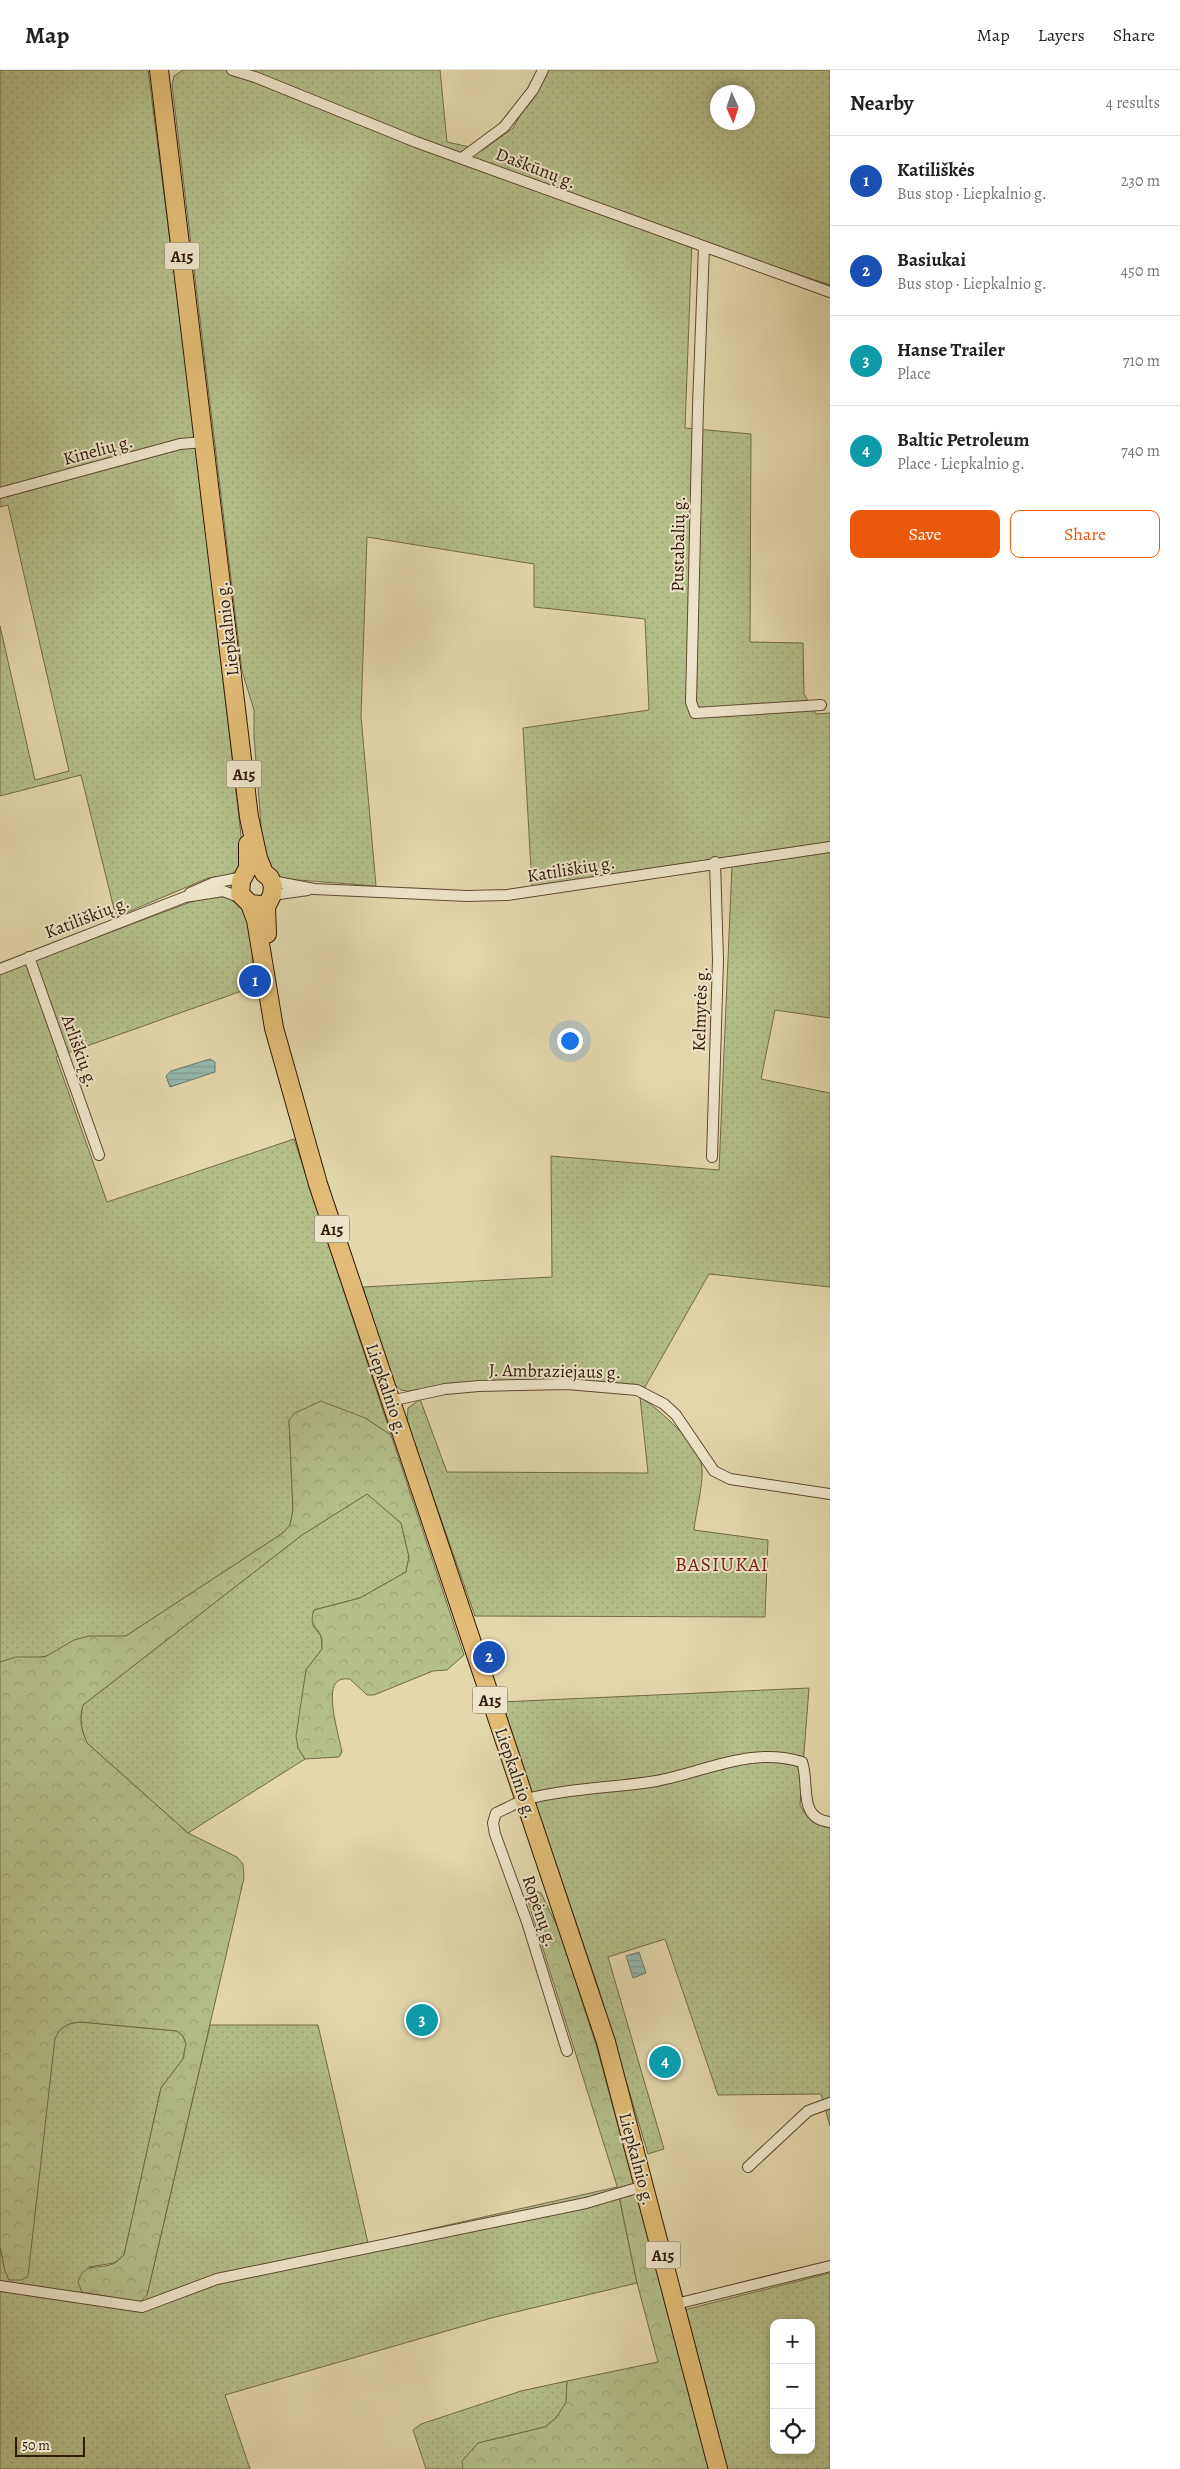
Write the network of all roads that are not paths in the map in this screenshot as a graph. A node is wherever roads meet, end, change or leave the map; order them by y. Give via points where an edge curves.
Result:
1 (160, 70) edge
2 (232, 70) edge
3 (542, 70) edge
4 (462, 158) junction
5 (704, 247) junction
6 (830, 292) edge
7 (204, 442) junction
8 (0, 493) edge
9 (822, 705) dead end
10 (249, 817) junction
11 (830, 847) edge
12 (715, 862) junction
13 (245, 876) junction
14 (269, 887) junction
15 (185, 897) junction
16 (246, 901) junction
17 (28, 958) junction
18 (0, 969) edge
19 (283, 1055) junction
20 (99, 1155) dead end
21 (712, 1157) dead end
22 (390, 1400) junction
23 (830, 1494) edge
24 (525, 1800) junction
25 (830, 1822) edge
26 (567, 2051) dead end
27 (830, 2103) edge
28 (748, 2167) dead end
29 (644, 2186) junction
30 (830, 2266) edge
31 (4, 2287) edge
32 (676, 2304) junction
33 (718, 2469) edge

1 - 7 highway, A15
2 - 4 street, Daškūnų g.
3 - 4 street via 533,90 504,128
4 - 5 street, Daškūnų g.
5 - 6 street, Daškūnų g.
5 - 9 street, Pustabalių g. via 691,702 695,713
7 - 8 street, Kinelių g. via 180,444
7 - 10 highway, Liepkalnio g. / A15
10 - 13 highway, Liepkalnio g. / A15 via 249,859
10 - 14 highway, Liepkalnio g. / A15
11 - 12 street, Katiliškių g.
12 - 14 street, Katiliškių g. via 507,895
12 - 21 street, Kelmytės g. via 718,960
13 - 14 highway via 255,871
13 - 15 street, Katiliškių g. via 202,886
13 - 16 highway, Liepkalnio g. / A15 via 239,885
14 - 16 highway via 260,905
14 - 19 highway, Liepkalnio g. / A15 via 266,925 284,1038
15 - 16 street, Katiliškių g. via 223,891
15 - 17 street, Katiliškių g.
16 - 19 highway, Liepkalnio g. / A15 via 256,920 274,1028
17 - 18 street, Katiliškių g.
17 - 20 street, Arliškių g.
19 - 22 highway, Liepkalnio g. / A15 via 318,1184
22 - 23 street, J. Ambraziejaus g. via 479,1386 568,1384 637,1390 664,1404 676,1415 714,1471 721,1475
22 - 24 highway, Liepkalnio g. / A15
24 - 25 street via 679,1777 738,1759 792,1759 802,1762 804,1767 810,1812
24 - 26 street, Ropėnų g. via 496,1813 495,1834 525,1914
24 - 29 highway, Liepkalnio g. / A15 via 606,2042
27 - 28 street via 808,2111
29 - 31 street via 586,2202 217,2279 142,2307
29 - 32 highway, Liepkalnio g. / A15
30 - 32 street
32 - 33 highway, Liepkalnio g. / A15

